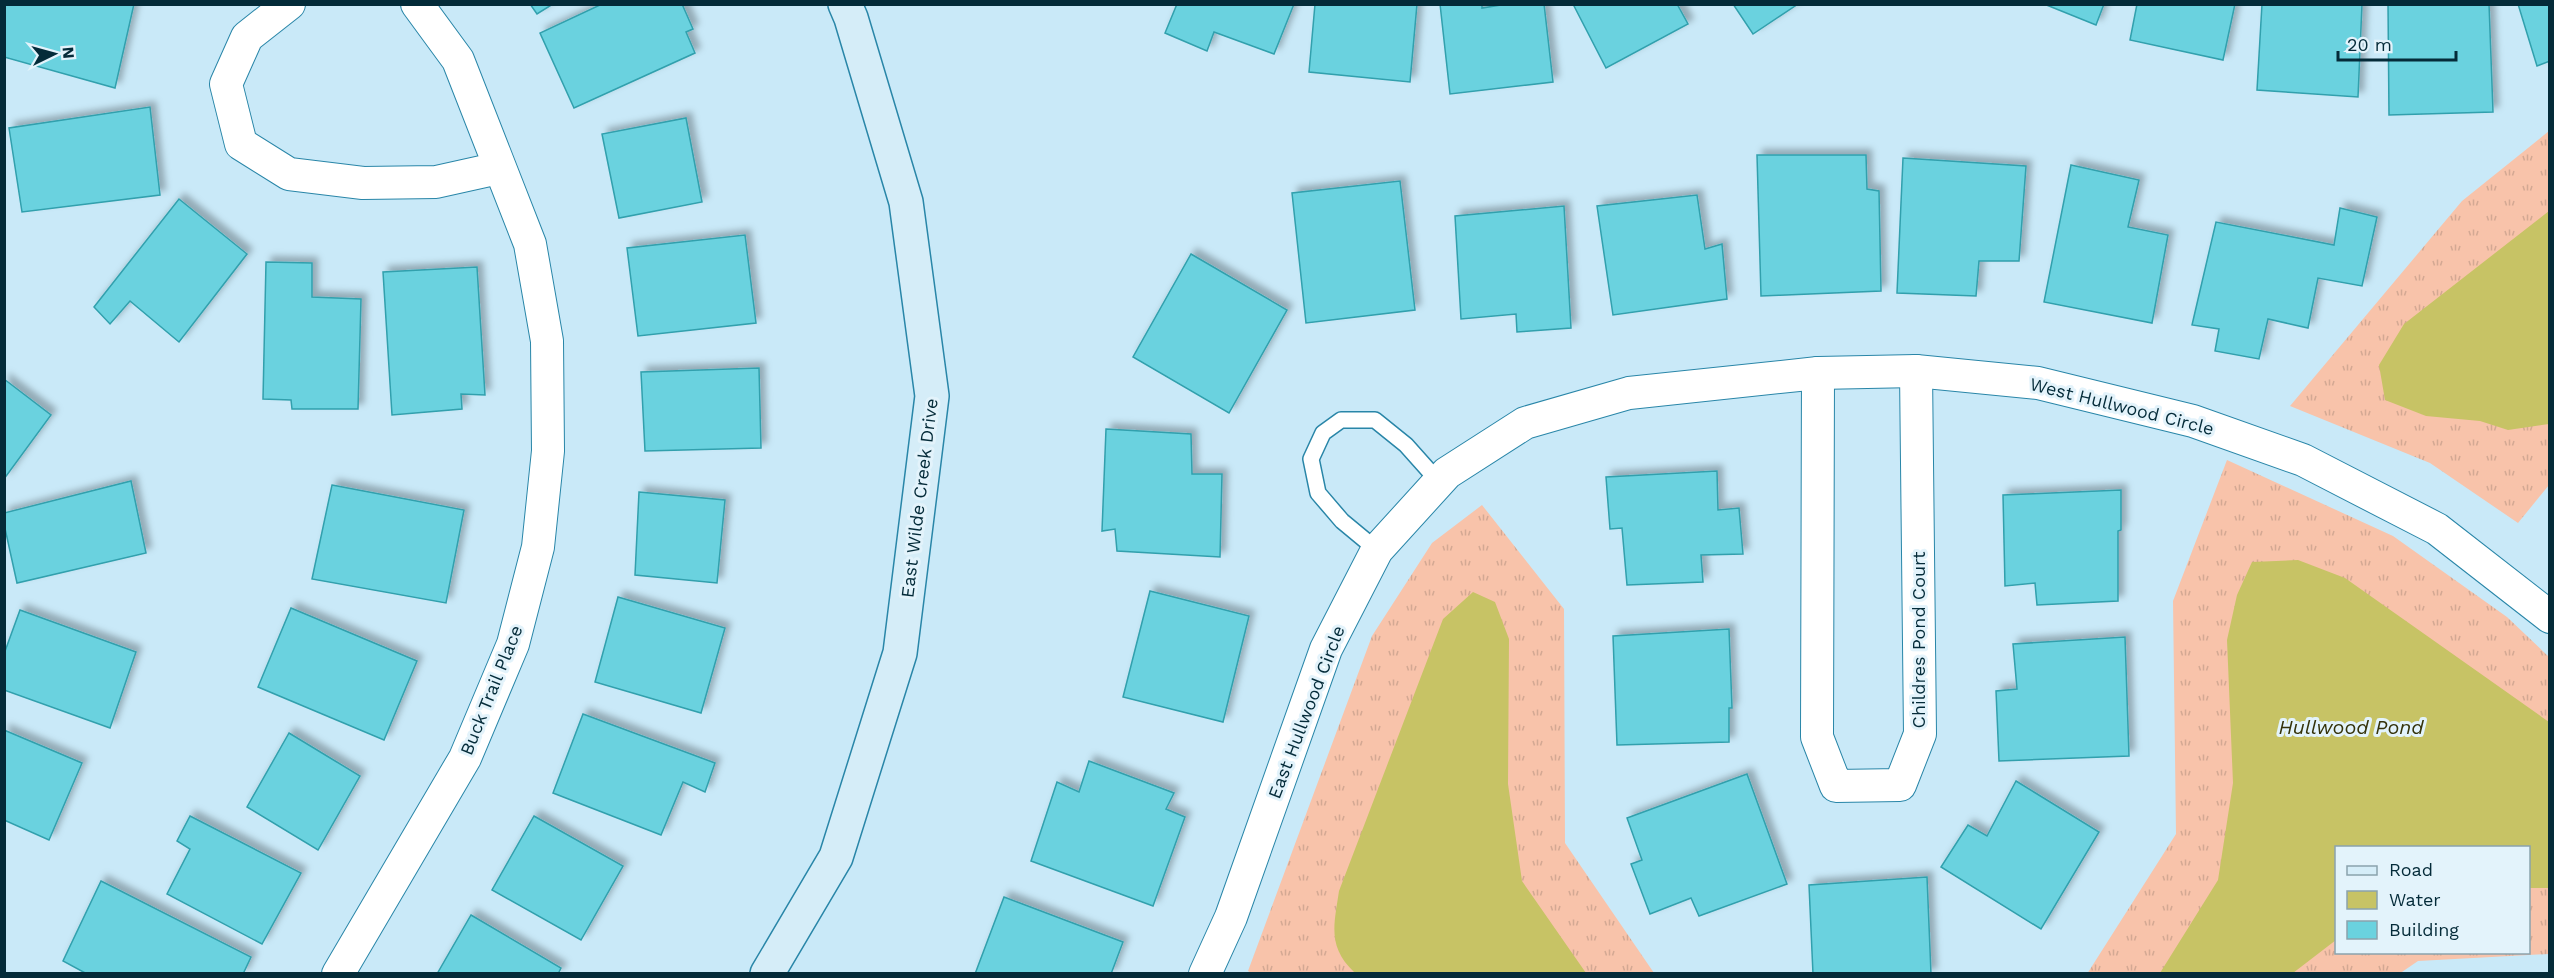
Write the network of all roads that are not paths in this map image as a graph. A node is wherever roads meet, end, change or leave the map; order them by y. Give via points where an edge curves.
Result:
1 (288, 4) edge
2 (417, 4) edge
3 (845, 4) edge
4 (499, 168) junction
5 (1916, 371) junction
6 (1818, 373) junction
7 (1443, 478) junction
8 (1377, 550) junction
9 (2550, 617) edge
10 (338, 974) edge
11 (767, 974) edge
12 (1205, 974) edge

1 - 4 street via 247,37 226,84 241,144 289,174 363,183 436,182
2 - 4 street, Buck Trail Place via 458,60
3 - 11 street, East Wilde Creek Drive via 906,202 932,396 900,652 836,857
4 - 10 street, Buck Trail Place via 530,244 547,341 548,451 538,547 513,644 465,758
5 - 6 street, West Hullwood Circle
5 - 6 street, Childres Pond Court via 1920,734 1900,785 1836,786 1817,737
5 - 9 street, West Hullwood Circle via 2038,383 2193,421 2304,460 2437,529
6 - 7 street, West Hullwood Circle via 1629,393 1525,423
7 - 8 street, East Hullwood Circle
7 - 8 lane via 1375,420 1341,420 1323,433 1311,459 1318,493 1342,522
8 - 12 street, East Hullwood Circle via 1326,649 1231,917

